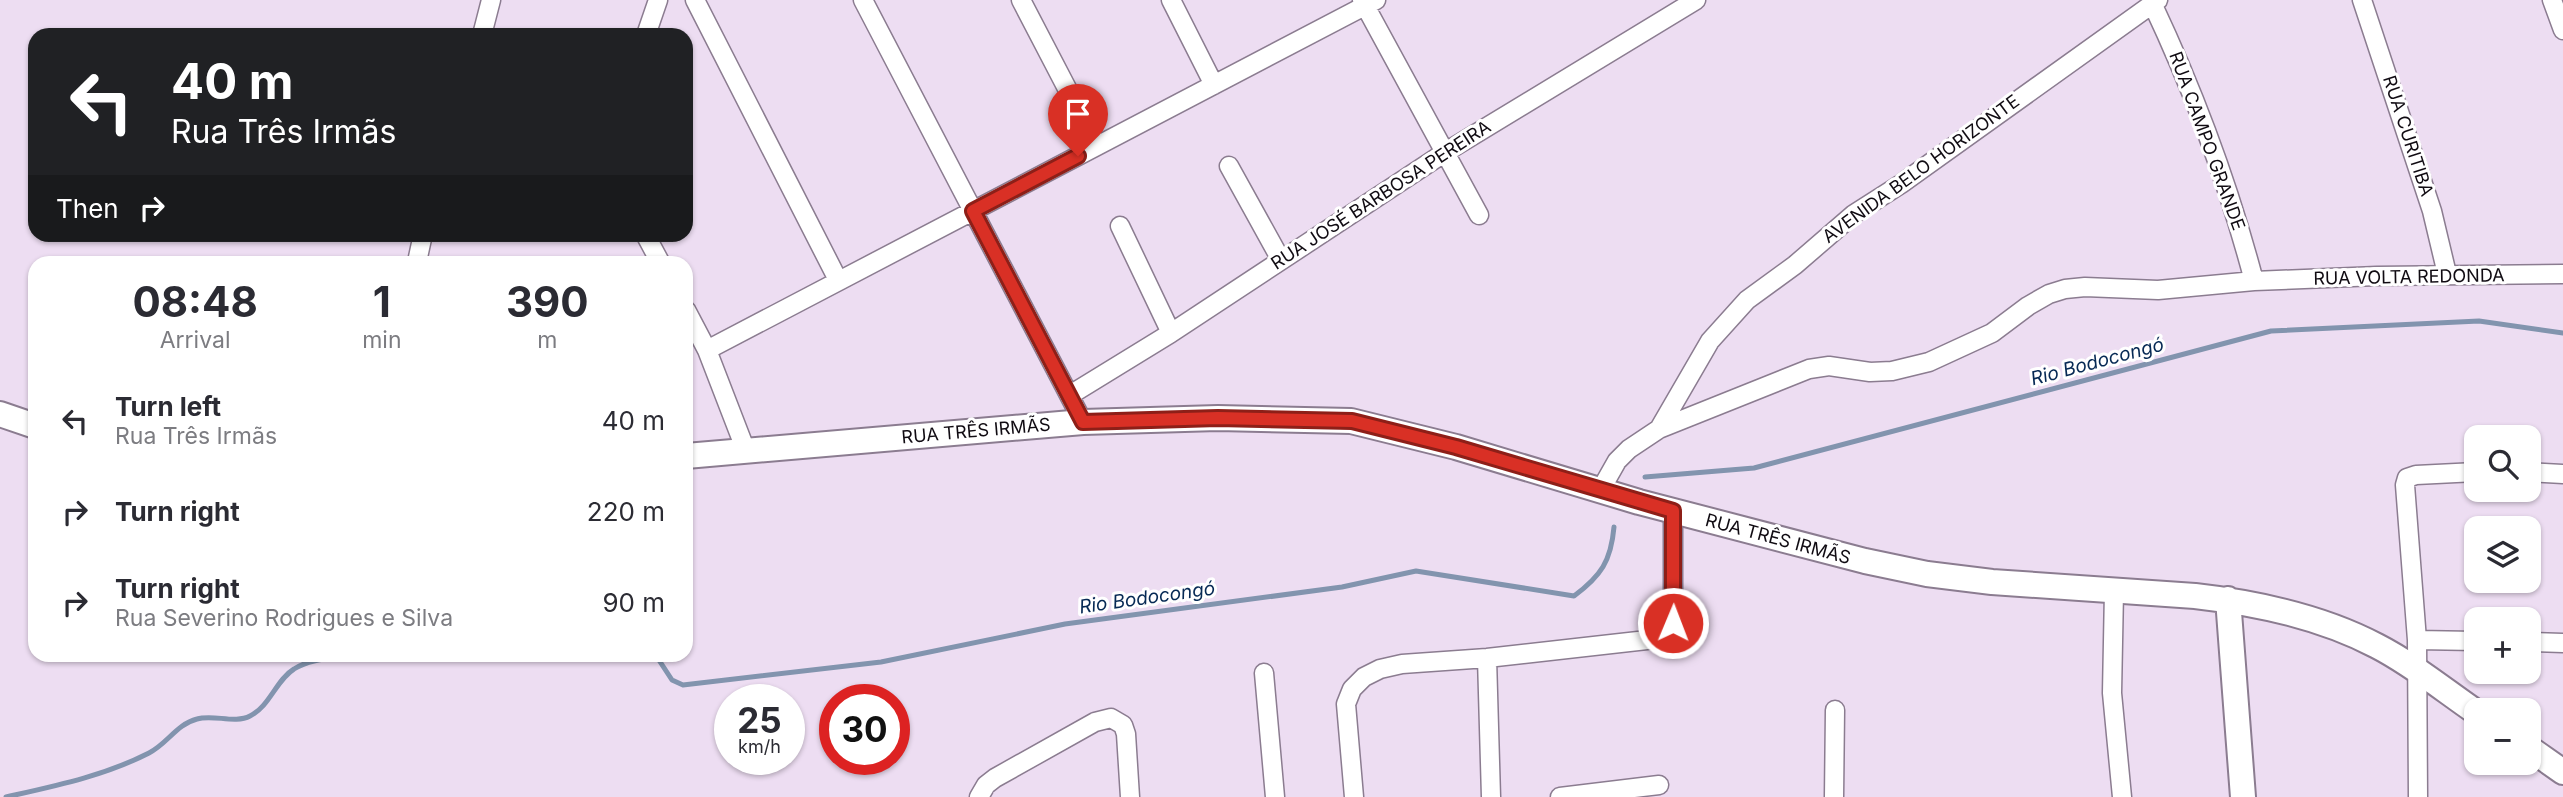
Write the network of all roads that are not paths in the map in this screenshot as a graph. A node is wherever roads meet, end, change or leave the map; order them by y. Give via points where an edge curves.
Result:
1 (491, 0) edge
2 (658, 0) edge
3 (695, 0) edge
4 (863, 0) edge
5 (1021, 0) edge
6 (1171, 0) edge
7 (1696, 0) edge
8 (2362, 0) edge
9 (2552, 0) edge
10 (2155, 1) edge
11 (1368, 2) edge
12 (484, 28) edge
13 (648, 28) edge
14 (2563, 30) edge
15 (1214, 85) junction
16 (1097, 146) junction
17 (1444, 153) junction
18 (1229, 166) dead end
19 (973, 211) junction
20 (1479, 215) dead end
21 (1120, 226) dead end
22 (1281, 260) junction
23 (2447, 274) junction
24 (2563, 274) edge
25 (838, 280) junction
26 (2254, 281) junction
27 (693, 323) edge
28 (1171, 333) junction
29 (707, 350) junction
30 (1070, 395) junction
31 (0, 414) edge
32 (1083, 422) junction
33 (28, 424) edge
34 (1659, 429) junction
35 (746, 451) junction
36 (693, 455) edge
37 (2464, 472) edge
38 (2541, 473) edge
39 (2563, 474) edge
40 (1603, 492) junction
41 (1673, 511) junction
42 (2114, 591) junction
43 (2228, 599) junction
44 (2417, 640) junction
45 (2464, 641) edge
46 (2541, 642) edge
47 (2563, 643) edge
48 (1487, 658) junction
49 (2418, 672) junction
50 (1265, 673) dead end
51 (2464, 704) edge
52 (1835, 710) dead end
53 (2541, 756) edge
54 (2563, 772) edge
55 (1659, 785) dead end
56 (979, 797) edge
57 (1130, 797) edge
58 (1275, 797) edge
59 (1354, 797) edge
60 (1491, 797) edge
61 (1560, 797) edge
62 (1834, 797) edge
63 (2122, 797) edge
64 (2244, 797) edge
65 (2418, 797) edge

1 - 12 street
2 - 13 street
3 - 25 street
4 - 19 street
5 - 16 street
6 - 15 street
7 - 17 street, RUA JOSÉ BARBOSA PEREIRA
8 - 23 street, RUA CURITIBA via 2432,211
9 - 14 street
10 - 26 street, RUA CAMPO GRANDE via 2227,190
10 - 34 street, AVENIDA BELO HORIZONTE via 1854,214 1747,300 1710,341
11 - 15 street
11 - 17 street
15 - 16 street
16 - 19 street
17 - 20 street
17 - 22 street, RUA JOSÉ BARBOSA PEREIRA
18 - 22 street
19 - 25 street
19 - 30 street
21 - 28 street
22 - 28 street, RUA JOSÉ BARBOSA PEREIRA
23 - 24 street, RUA VOLTA REDONDA
23 - 26 street, RUA VOLTA REDONDA
25 - 29 street
26 - 34 street, RUA VOLTA REDONDA via 2158,290 2065,289 2049,293 1992,333 1929,362 1870,372 1829,366 1809,369
27 - 29 street
28 - 30 street, RUA JOSÉ BARBOSA PEREIRA
29 - 35 street
30 - 32 street
31 - 33 street
32 - 35 street, RUA TRÊS IRMÃS
32 - 40 street, RUA TRÊS IRMÃS via 1352,421
34 - 40 street via 1617,461
35 - 36 street, RUA TRÊS IRMÃS
37 - 44 street via 2432,472 2407,478 2405,485
38 - 39 street
40 - 41 street, RUA TRÊS IRMÃS
41 - 42 street, RUA TRÊS IRMÃS via 1927,575
41 - 48 street via 1673,623 1667,634
42 - 43 street, RUA TRÊS IRMÃS
42 - 63 street via 2112,693
43 - 49 street, RUA TRÊS IRMÃS via 2332,626
43 - 64 street
44 - 45 street
44 - 49 street
46 - 47 street
48 - 59 street via 1380,669 1352,689 1346,704
48 - 60 street
49 - 51 street, RUA TRÊS IRMÃS
49 - 65 street
50 - 58 street
52 - 62 street
53 - 54 street
55 - 61 street
56 - 57 street via 995,778 1095,722 1111,718 1123,725 1126,734

